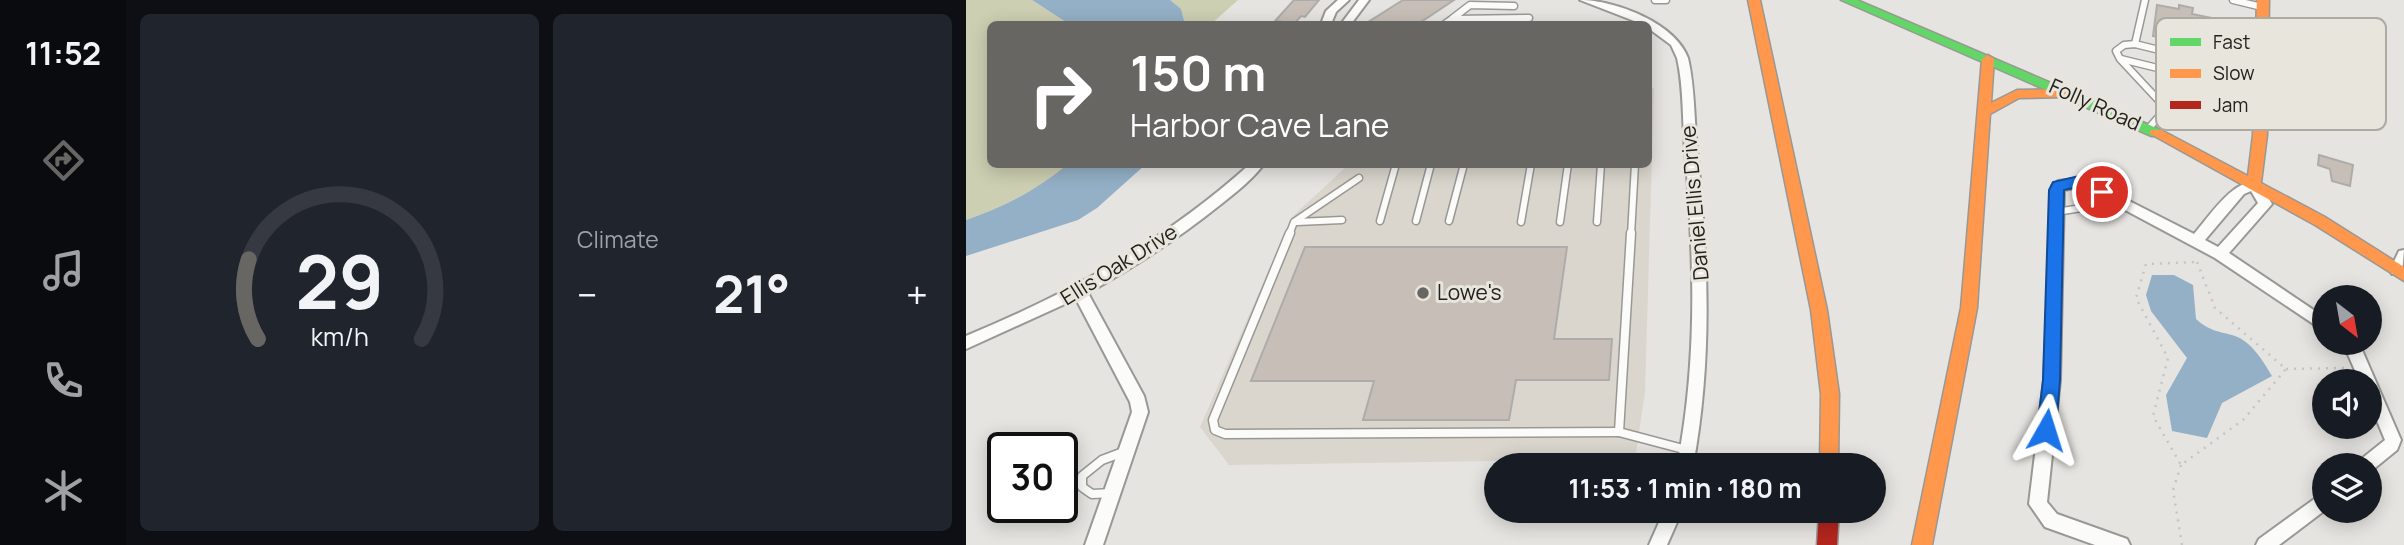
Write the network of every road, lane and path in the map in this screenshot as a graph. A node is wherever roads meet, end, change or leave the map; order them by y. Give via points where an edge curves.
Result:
1 (1344, 0) edge
2 (1364, 0) edge
3 (1585, 0) edge
4 (1655, 0) edge
5 (1666, 0) edge
6 (1754, 0) edge
7 (1847, 0) edge
8 (2145, 0) edge
9 (2233, 0) edge
10 (2263, 4) edge
11 (1514, 6) dead end
12 (1529, 18) dead end
13 (1452, 19) junction
14 (1327, 21) edge
15 (1348, 21) edge
16 (1449, 21) edge
17 (1639, 21) edge
18 (1652, 26) edge
19 (2135, 44) junction
20 (2156, 49) edge
21 (1988, 59) junction
22 (2120, 59) junction
23 (2156, 68) edge
24 (2067, 93) junction
25 (2156, 98) edge
26 (1984, 112) junction
27 (2156, 120) edge
28 (2148, 129) junction
29 (2258, 130) edge
30 (1253, 168) edge
31 (1395, 168) edge
32 (1429, 168) edge
33 (1463, 168) edge
34 (1530, 168) edge
35 (1567, 168) edge
36 (1601, 168) edge
37 (1635, 168) edge
38 (1359, 178) dead end
39 (2254, 185) junction
40 (2121, 202) junction
41 (2056, 212) junction
42 (1342, 220) dead end
43 (1380, 220) dead end
44 (1416, 221) dead end
45 (1449, 221) dead end
46 (1294, 222) junction
47 (1521, 222) dead end
48 (1560, 222) dead end
49 (1597, 222) dead end
50 (2196, 241) junction
51 (2220, 254) junction
52 (2402, 267) edge
53 (1080, 292) junction
54 (2312, 317) edge
55 (966, 343) edge
56 (2357, 355) edge
57 (2364, 368) junction
58 (2286, 369) junction
59 (1619, 432) junction
60 (1127, 451) junction
61 (1688, 451) joint
62 (1829, 453) edge
63 (2381, 453) edge
64 (2181, 465) junction
65 (1113, 494) junction
66 (2312, 509) edge
67 (1668, 523) edge
68 (1828, 523) edge
69 (1094, 545) edge
70 (1658, 545) edge
71 (1827, 545) edge
72 (1922, 545) edge
73 (2121, 545) edge
74 (2182, 545) edge
75 (2265, 545) edge

1 - 14 street
2 - 15 street
3 - 17 street, Daniel Ellis Drive
4 - 5 lane
6 - 62 main road via 1819,310 1830,394
7 - 21 main road, Folly Road
8 - 19 lane
9 - 10 lane
11 - 13 lane via 1470,5
12 - 13 lane
13 - 16 lane
18 - 61 street, Daniel Ellis Drive via 1681,52 1699,223 1700,377
19 - 20 lane
19 - 22 lane via 2116,51
21 - 24 main road, Folly Road
21 - 26 main road
22 - 23 lane
22 - 25 lane
24 - 26 main road via 2017,94
24 - 28 main road, Folly Road
26 - 72 main road via 1969,307
27 - 28 lane
28 - 39 main road, Folly Road
29 - 39 main road
30 - 53 street, Ellis Oak Drive via 1180,228
31 - 43 lane
32 - 44 lane
33 - 45 lane
34 - 47 lane
35 - 48 lane
36 - 49 lane
37 - 59 lane
38 - 46 lane
39 - 50 street via 2239,191
39 - 51 street via 2265,204
39 - 52 main road, Folly Road
40 - 41 lane
40 - 41 street via 2079,181 2058,186
40 - 50 street
41 - 73 street via 2052,380 2038,504 2051,521
42 - 46 lane
46 - 59 lane via 1213,420 1214,429 1225,434
50 - 51 street
51 - 54 street
53 - 55 street, Ellis Oak Drive
53 - 60 street via 1138,401 1140,412
56 - 57 street
57 - 58 path
57 - 63 street via 2393,439
58 - 64 path via 2243,420
58 - 64 path via 2215,308 2197,262 2146,264 2136,298 2168,358 2153,416
59 - 61 lane
60 - 65 street
60 - 65 lane via 1106,456 1082,476 1082,487 1093,494
64 - 74 path via 2173,490
65 - 69 street
66 - 75 street
67 - 70 street
68 - 71 main road

